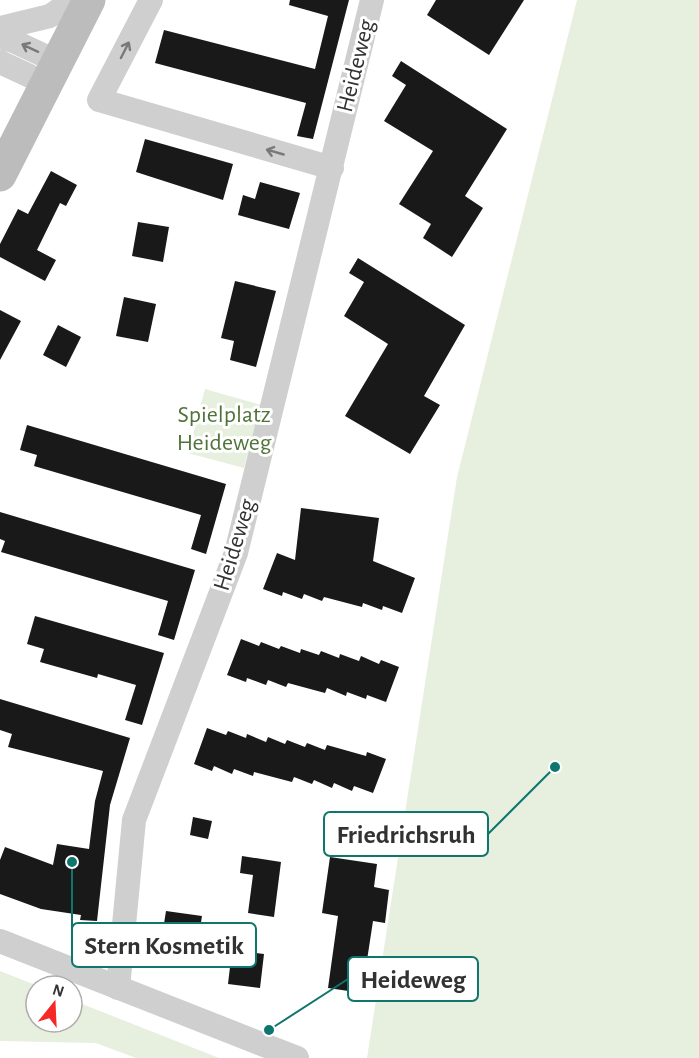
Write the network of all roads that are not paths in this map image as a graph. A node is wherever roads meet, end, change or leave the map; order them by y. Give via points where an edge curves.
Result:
1 (73, 0) edge
2 (89, 0) edge
3 (151, 0) edge
4 (372, 0) edge
5 (0, 27) edge
6 (0, 37) edge
7 (0, 62) edge
8 (52, 73) junction
9 (332, 168) junction
10 (0, 176) edge
11 (0, 942) edge
12 (118, 988) junction
13 (297, 1058) edge

1 - 5 street via 50,16
2 - 8 main road
9 -> 3 street via 99,100
4 - 9 street, Heideweg
8 -> 6 street via 13,41
7 - 8 street
8 - 10 main road
9 - 12 street, Heideweg via 236,553 134,820
11 - 12 street
12 - 13 street

